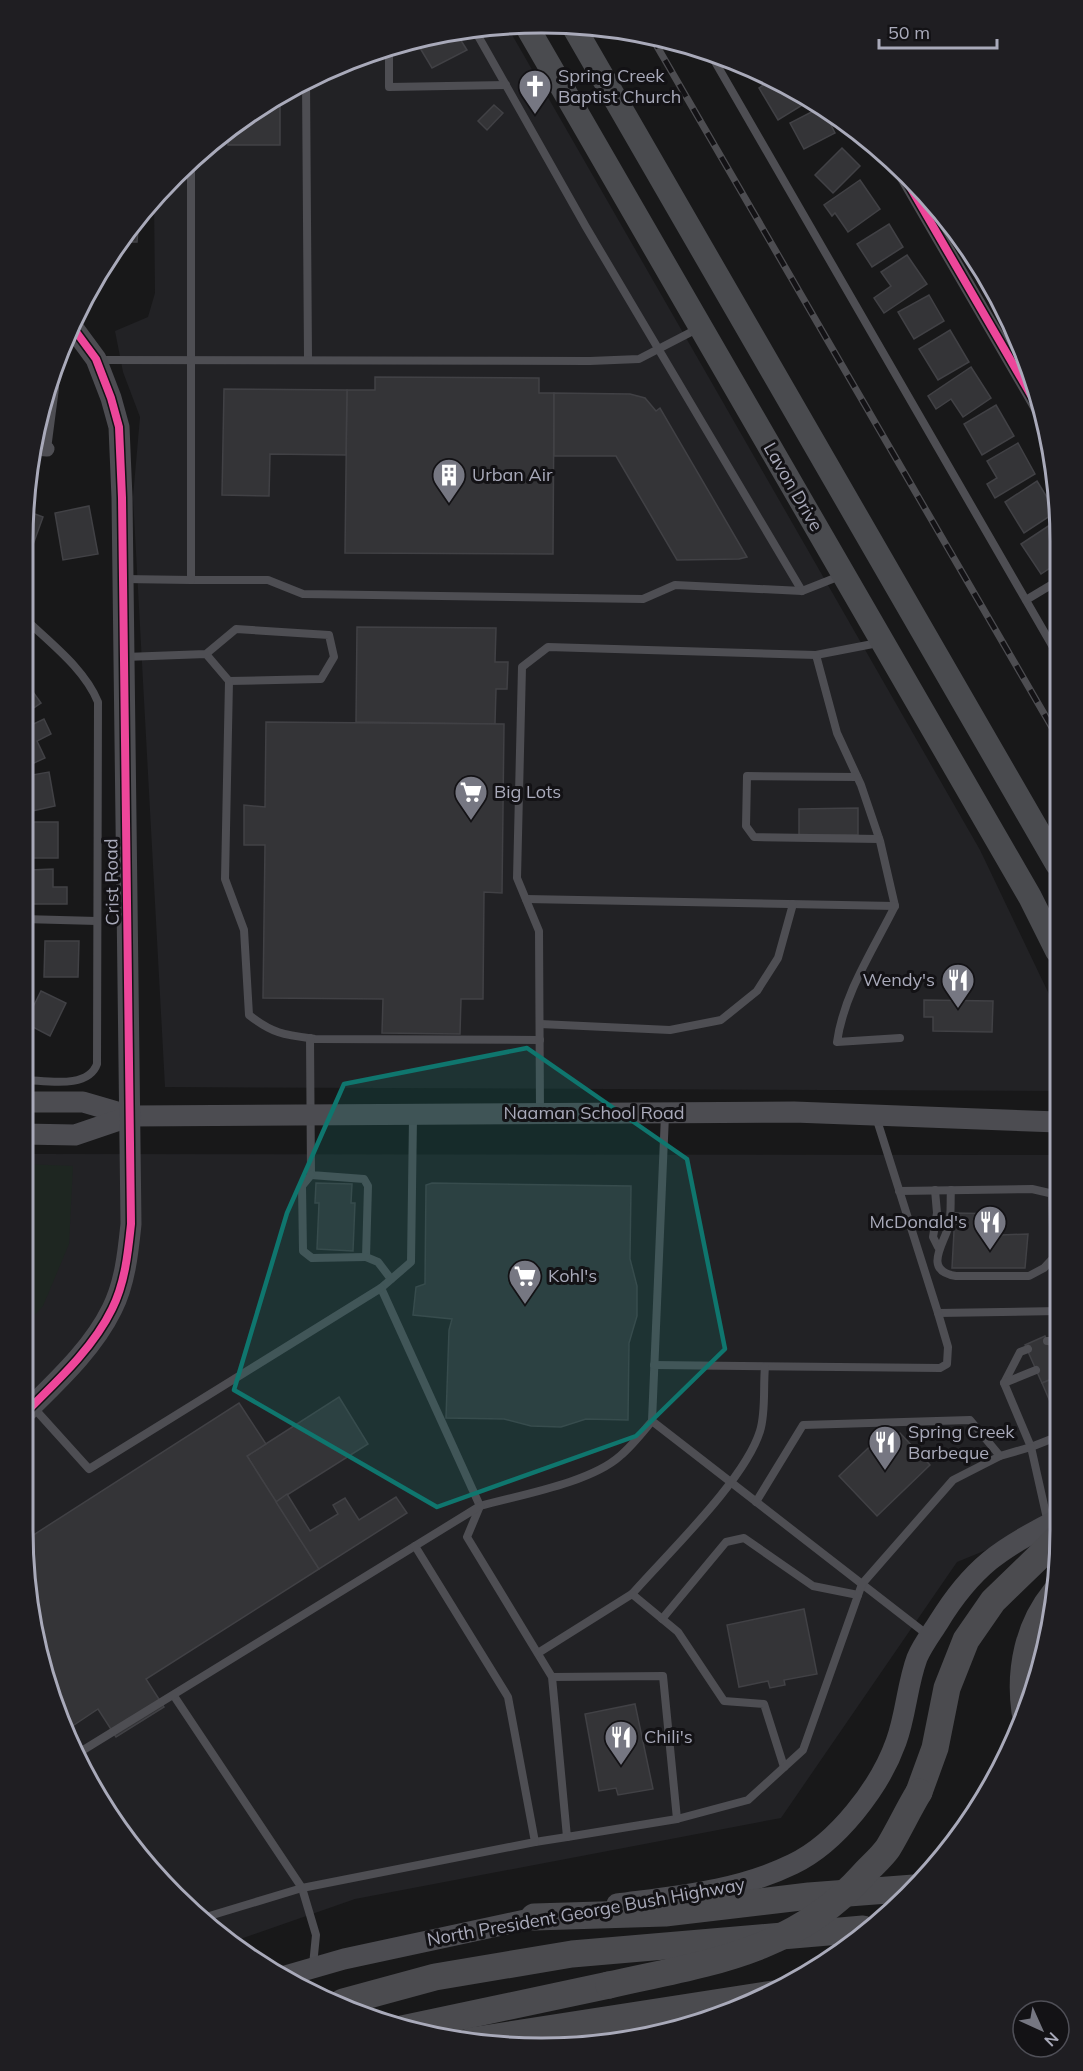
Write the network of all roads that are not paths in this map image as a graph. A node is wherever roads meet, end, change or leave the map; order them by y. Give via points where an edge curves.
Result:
1 (531, 33) edge
2 (578, 34) edge
3 (479, 37) edge
4 (389, 57) edge
5 (717, 65) edge
6 (506, 85) junction
7 (306, 91) edge
8 (191, 173) edge
9 (917, 199) edge
10 (735, 307) junction
11 (701, 327) junction
12 (78, 334) edge
13 (662, 350) junction
14 (308, 358) junction
15 (96, 360) junction
16 (193, 362) junction
17 (1025, 385) edge
18 (844, 574) junction
19 (122, 579) junction
20 (191, 580) junction
21 (1050, 586) edge
22 (802, 591) junction
23 (1026, 600) junction
24 (918, 621) junction
25 (33, 626) edge
26 (882, 642) junction
27 (1050, 642) edge
28 (206, 654) junction
29 (816, 655) junction
30 (123, 657) junction
31 (229, 681) junction
32 (857, 777) junction
33 (879, 839) junction
34 (1050, 852) edge
35 (526, 899) junction
36 (793, 904) junction
37 (895, 906) junction
38 (33, 919) edge
39 (97, 921) junction
40 (1050, 936) edge
41 (540, 1024) junction
42 (310, 1038) junction
43 (900, 1038) dead end
44 (540, 1040) junction
45 (33, 1080) edge
46 (33, 1102) edge
47 (540, 1113) junction
48 (665, 1113) junction
49 (413, 1114) junction
50 (311, 1115) junction
51 (876, 1115) junction
52 (131, 1116) junction
53 (1050, 1122) edge
54 (33, 1134) edge
55 (311, 1175) junction
56 (935, 1190) junction
57 (951, 1190) junction
58 (899, 1191) junction
59 (1050, 1193) edge
60 (938, 1247) junction
61 (366, 1257) junction
62 (1050, 1262) edge
63 (391, 1279) junction
64 (381, 1288) junction
65 (1050, 1311) edge
66 (938, 1313) junction
67 (1028, 1349) dead end
68 (654, 1365) junction
69 (765, 1367) junction
70 (1036, 1370) dead end
71 (1004, 1383) junction
72 (33, 1404) edge
73 (33, 1416) edge
74 (652, 1421) junction
75 (1050, 1440) edge
76 (1031, 1448) junction
77 (1000, 1456) junction
78 (730, 1482) junction
79 (756, 1502) junction
80 (480, 1506) junction
81 (1050, 1508) edge
82 (1050, 1529) edge
83 (1050, 1534) edge
84 (415, 1546) junction
85 (862, 1584) junction
86 (632, 1594) junction
87 (858, 1595) junction
88 (1044, 1606) edge
89 (662, 1619) junction
90 (930, 1637) junction
91 (538, 1653) junction
92 (552, 1677) junction
93 (1025, 1687) edge
94 (174, 1696) junction
95 (83, 1750) edge
96 (784, 1767) junction
97 (677, 1819) junction
98 (567, 1837) junction
99 (535, 1842) junction
100 (302, 1888) junction
101 (901, 1889) edge
102 (211, 1916) edge
103 (534, 1917) junction
104 (855, 1930) edge
105 (313, 1968) junction
106 (294, 1974) edge
107 (350, 2000) edge
108 (733, 2000) edge
109 (425, 2024) edge
110 (501, 2036) edge

1 - 11 main road, Lavon Drive
2 - 10 main road
3 - 6 lane
4 - 6 lane via 389,87
5 - 23 lane
6 - 13 lane via 586,227
7 - 14 lane
8 - 16 lane
9 - 17 street
10 - 11 main road
10 - 24 main road
11 - 13 lane
11 - 18 main road, Lavon Drive
12 - 15 main road, Crist Road
13 - 14 lane via 639,359 590,362
13 - 22 lane
14 - 16 lane
15 - 16 lane
15 - 19 main road, Crist Road via 119,427
16 - 20 lane
18 - 22 lane
18 - 26 main road, Lavon Drive
19 - 20 lane
19 - 30 main road, Crist Road
20 - 22 lane via 268,580 303,594 643,599 675,585
21 - 23 lane
23 - 27 lane
24 - 26 main road
24 - 34 main road
25 - 39 lane via 92,686 98,702
26 - 29 lane
26 - 40 main road, Lavon Drive
28 - 30 lane
28 - 31 lane
28 - 31 lane via 236,629 329,635 334,657 321,679
29 - 32 lane via 837,734
29 - 35 lane via 548,647 522,667 517,878
30 - 52 main road, Crist Road
31 - 42 lane via 225,879 244,930 249,1015 268,1030
32 - 33 lane
32 - 33 lane via 747,776 746,826 754,837
33 - 37 lane
35 - 36 lane
35 - 41 lane via 539,931
36 - 37 lane
36 - 41 lane via 778,958 757,991 721,1020 670,1030
37 - 43 lane via 850,993 840,1018 837,1042
38 - 39 lane
39 - 45 lane via 95,1070 81,1080
41 - 44 lane
42 - 44 lane
42 - 50 lane
44 - 47 lane
46 - 52 main road, Naaman School Road via 83,1102
47 - 48 main road, Naaman School Road
47 - 49 main road, Naaman School Road
48 - 51 main road, Naaman School Road
48 - 68 lane
49 - 50 main road, Naaman School Road
49 - 63 lane via 411,1262
50 - 52 main road, Naaman School Road
50 - 55 lane
51 - 53 main road, Naaman School Road
51 - 58 lane
52 - 54 main road, Naaman School Road via 75,1135
52 - 72 main road, Crist Road via 131,1224 126,1266 112,1309 93,1340
55 - 61 lane via 364,1179 368,1186
55 - 61 lane via 302,1186 303,1251 312,1258
56 - 57 lane
56 - 58 lane
56 - 60 lane via 933,1237
57 - 59 lane via 1032,1189
57 - 60 lane via 948,1227
58 - 66 lane
60 - 62 lane via 940,1268 956,1276 1029,1276
61 - 63 lane via 378,1262
63 - 64 lane
64 - 73 lane via 89,1469
64 - 80 lane
65 - 66 lane
66 - 69 lane via 948,1347 947,1364 940,1368
67 - 71 lane via 1020,1352
68 - 69 lane
68 - 74 lane
69 - 78 lane via 761,1429
70 - 71 lane
71 - 76 lane
74 - 78 lane
74 - 80 lane via 621,1456 606,1466 582,1477
75 - 76 lane
76 - 77 lane
76 - 81 lane
77 - 79 lane via 970,1420 803,1425
77 - 85 lane via 953,1480
78 - 79 lane
78 - 86 lane
79 - 85 lane
80 - 84 lane
80 - 91 lane via 467,1537
82 - 90 main road, North President George Bush Highway via 1016,1540 987,1561 956,1593
83 - 109 highway, bridge via 993,1601 966,1640 947,1688 935,1748 919,1792 886,1850 842,1899 805,1926 768,1945 693,1966
84 - 94 lane
84 - 99 lane via 508,1697
85 - 87 lane
85 - 90 lane
86 - 89 lane
86 - 91 lane
87 - 89 lane via 813,1586 744,1538 726,1542
87 - 96 lane via 803,1750
88 - 93 highway via 1025,1656
89 - 96 lane via 678,1632 724,1701 764,1704
90 - 103 main road, North President George Bush Highway via 918,1656 897,1740 881,1776 858,1810 796,1863 757,1880 701,1892
91 - 92 lane
92 - 97 lane via 663,1676
92 - 98 lane
94 - 95 lane
94 - 100 lane
96 - 97 lane via 748,1800
97 - 98 lane
98 - 99 lane
99 - 100 lane
100 - 102 lane
100 - 105 lane via 316,1935
101 - 103 highway via 665,1913
103 - 105 main road, North President George Bush Highway
104 - 107 highway via 572,1954 435,1977
105 - 106 main road, North President George Bush Highway
108 - 110 highway

